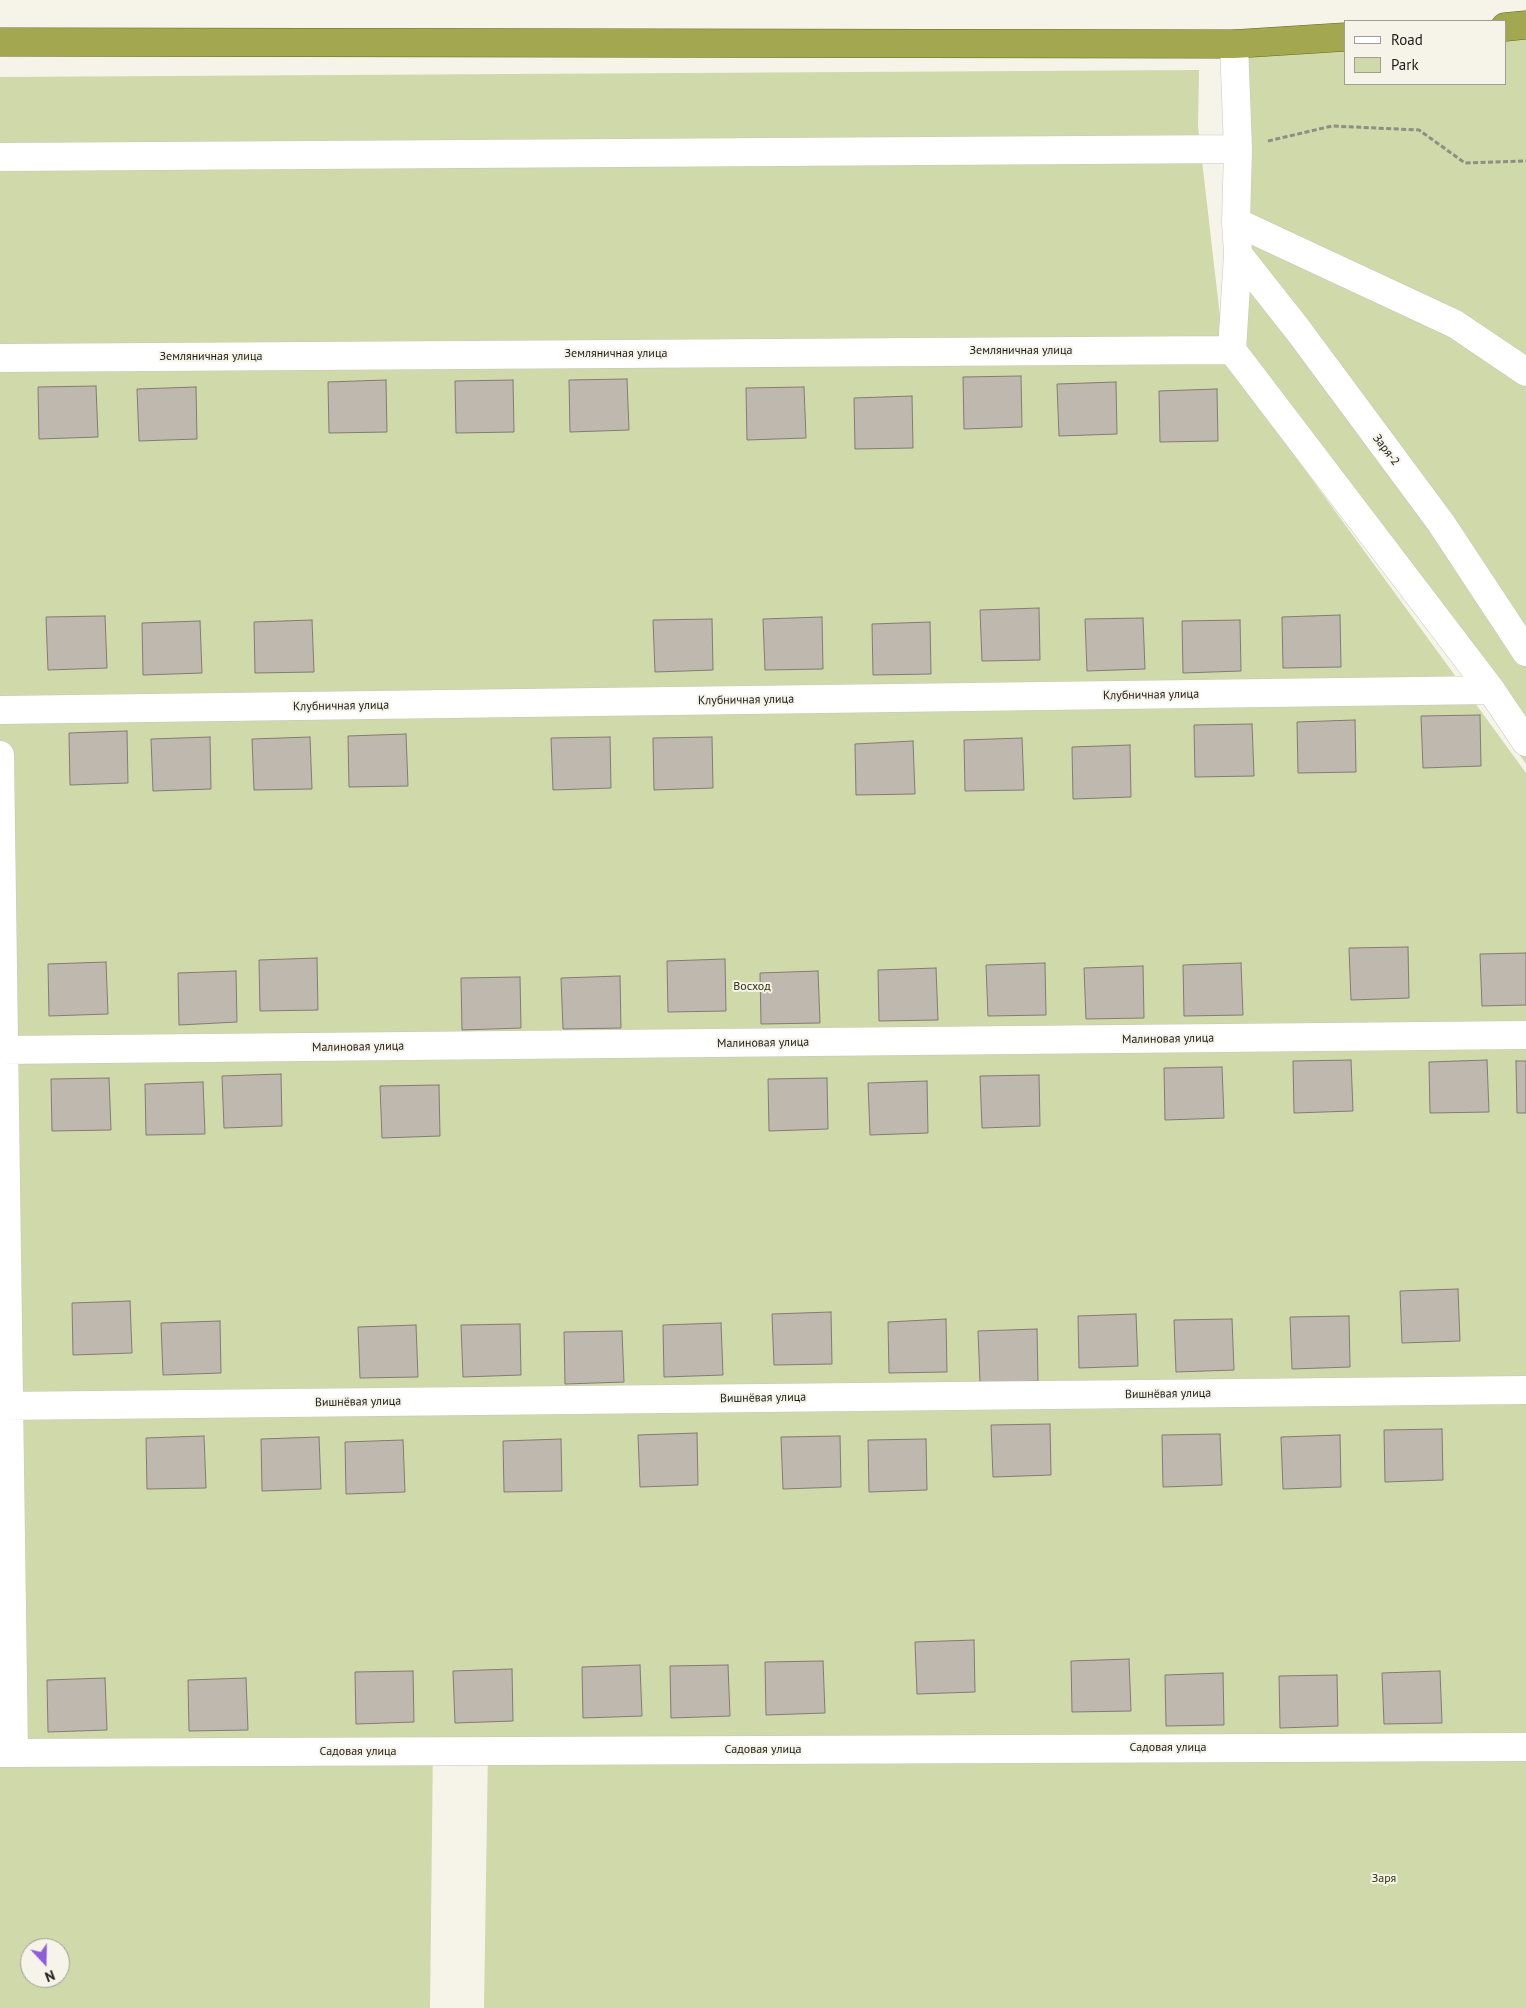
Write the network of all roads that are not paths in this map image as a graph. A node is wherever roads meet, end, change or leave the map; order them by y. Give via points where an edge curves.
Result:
1 (1526, 26) edge
2 (1506, 27) edge
3 (1344, 37) edge
4 (0, 42) edge
5 (1234, 44) junction
6 (1238, 149) junction
7 (0, 157) edge
8 (1236, 222) junction
9 (1238, 254) junction
10 (1232, 350) junction
11 (0, 358) edge
12 (1526, 372) edge
13 (1526, 652) edge
14 (1491, 690) junction
15 (0, 710) edge
16 (1526, 742) edge
17 (0, 755) edge
18 (1526, 1035) edge
19 (2, 1050) edge
20 (1526, 1390) edge
21 (5, 1405) edge
22 (1526, 1747) edge
23 (7, 1753) edge

1 - 2 highway
3 - 5 highway
4 - 5 highway
5 - 6 street
6 - 7 street
6 - 8 street
8 - 9 street
8 - 12 street via 1455,324
9 - 10 street
9 - 13 street, Заря-2 via 1441,523
10 - 11 street, Земляничная улица
10 - 14 street
14 - 15 street, Клубничная улица
14 - 16 street
17 - 19 street
18 - 19 street, Малиновая улица
19 - 21 street
20 - 21 street, Вишнёвая улица
21 - 23 street
22 - 23 street, Садовая улица

